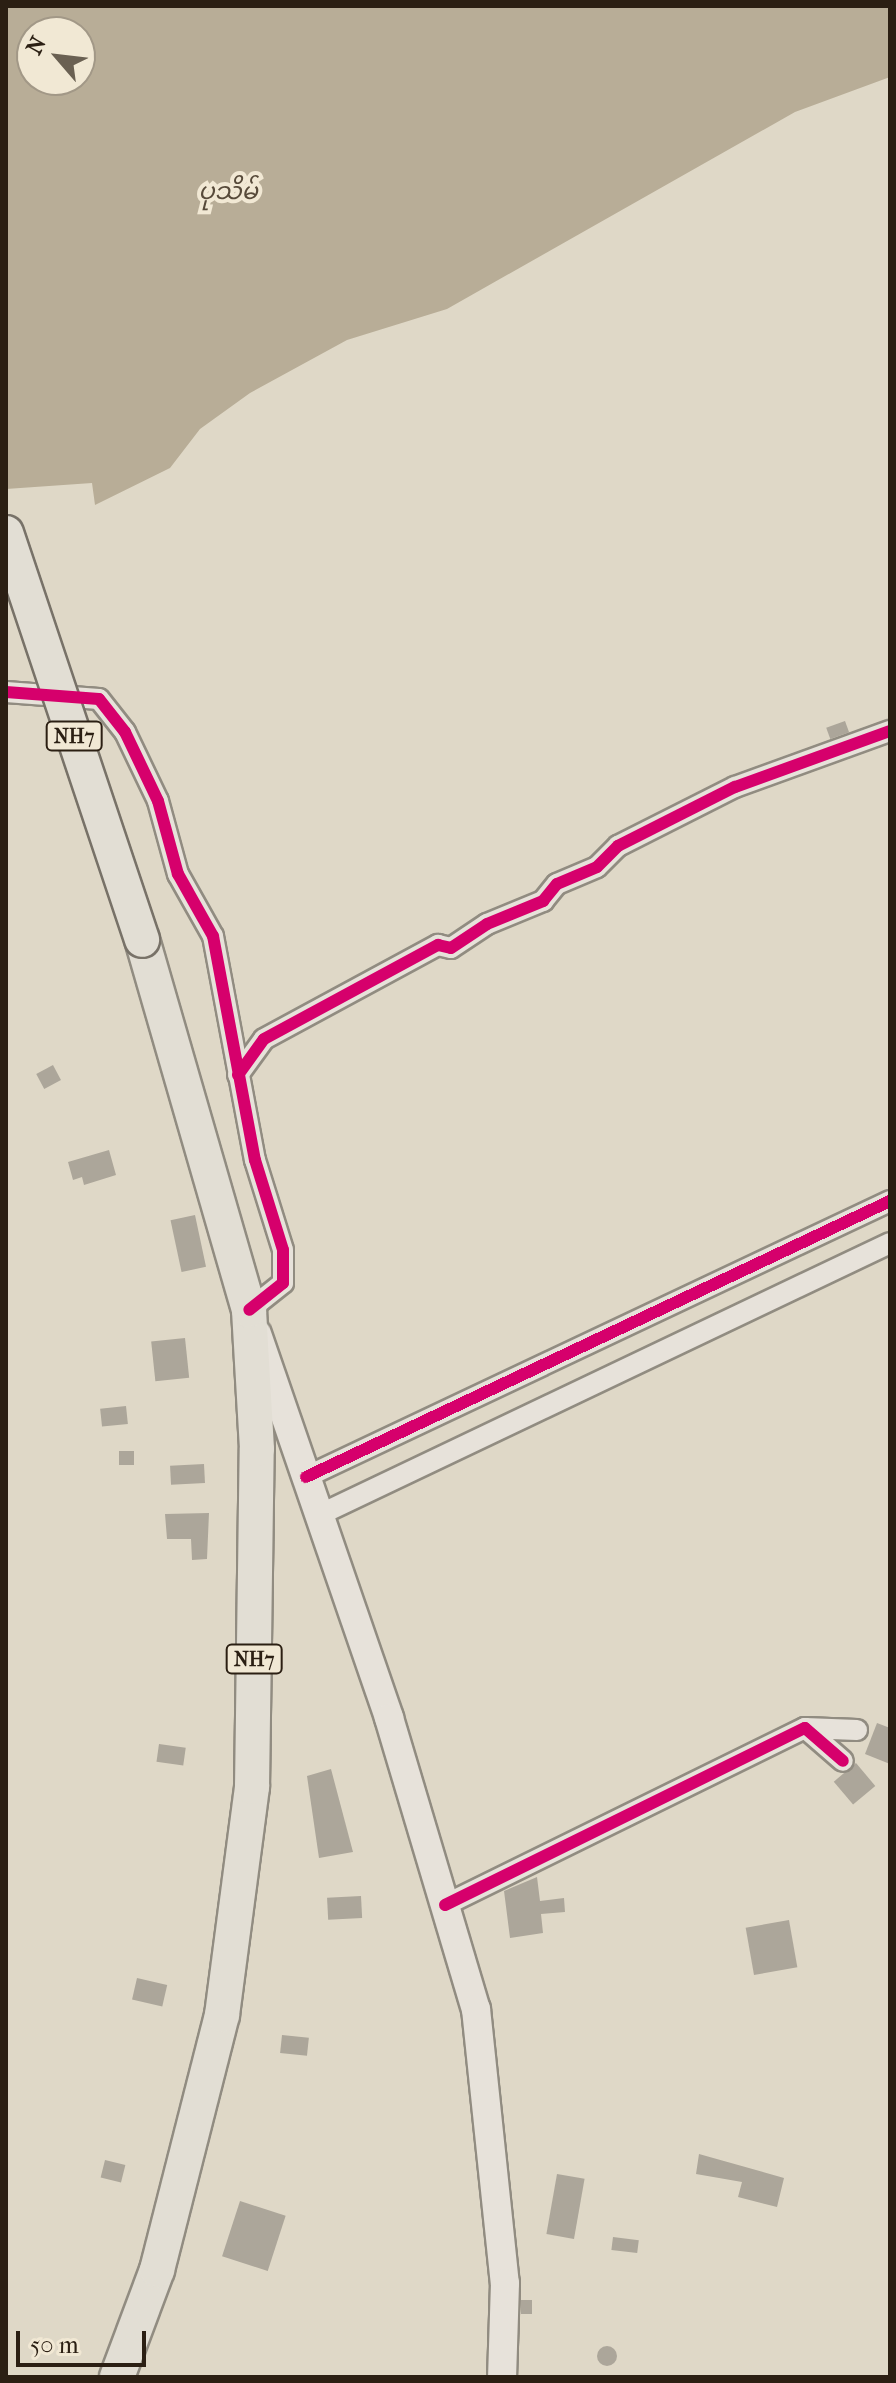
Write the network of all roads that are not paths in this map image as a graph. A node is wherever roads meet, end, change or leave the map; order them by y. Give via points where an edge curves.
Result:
1 (6, 533) edge
2 (6, 692) edge
3 (890, 731) edge
4 (238, 1075) junction
5 (890, 1201) edge
6 (890, 1243) edge
7 (249, 1310) junction
8 (306, 1477) junction
9 (319, 1515) junction
10 (805, 1728) junction
11 (857, 1730) dead end
12 (843, 1761) dead end
13 (445, 1905) junction
14 (117, 2377) edge
15 (502, 2377) edge

1 - 7 highway, NH7, bridge via 142,940
2 - 4 street via 99,699 125,732 158,801 178,874 213,936
3 - 4 street via 735,787 618,846 597,867 557,884 543,901 487,924 451,948 438,945 264,1039
4 - 7 street via 255,1160 283,1250 283,1283
5 - 8 street
6 - 9 street
7 - 8 main road
7 - 14 highway, NH7 via 257,1449 252,1787 222,2015 157,2270
8 - 9 main road
9 - 13 main road via 389,1718
10 - 11 street
10 - 12 street
10 - 13 street
13 - 15 main road via 476,2009 505,2283

